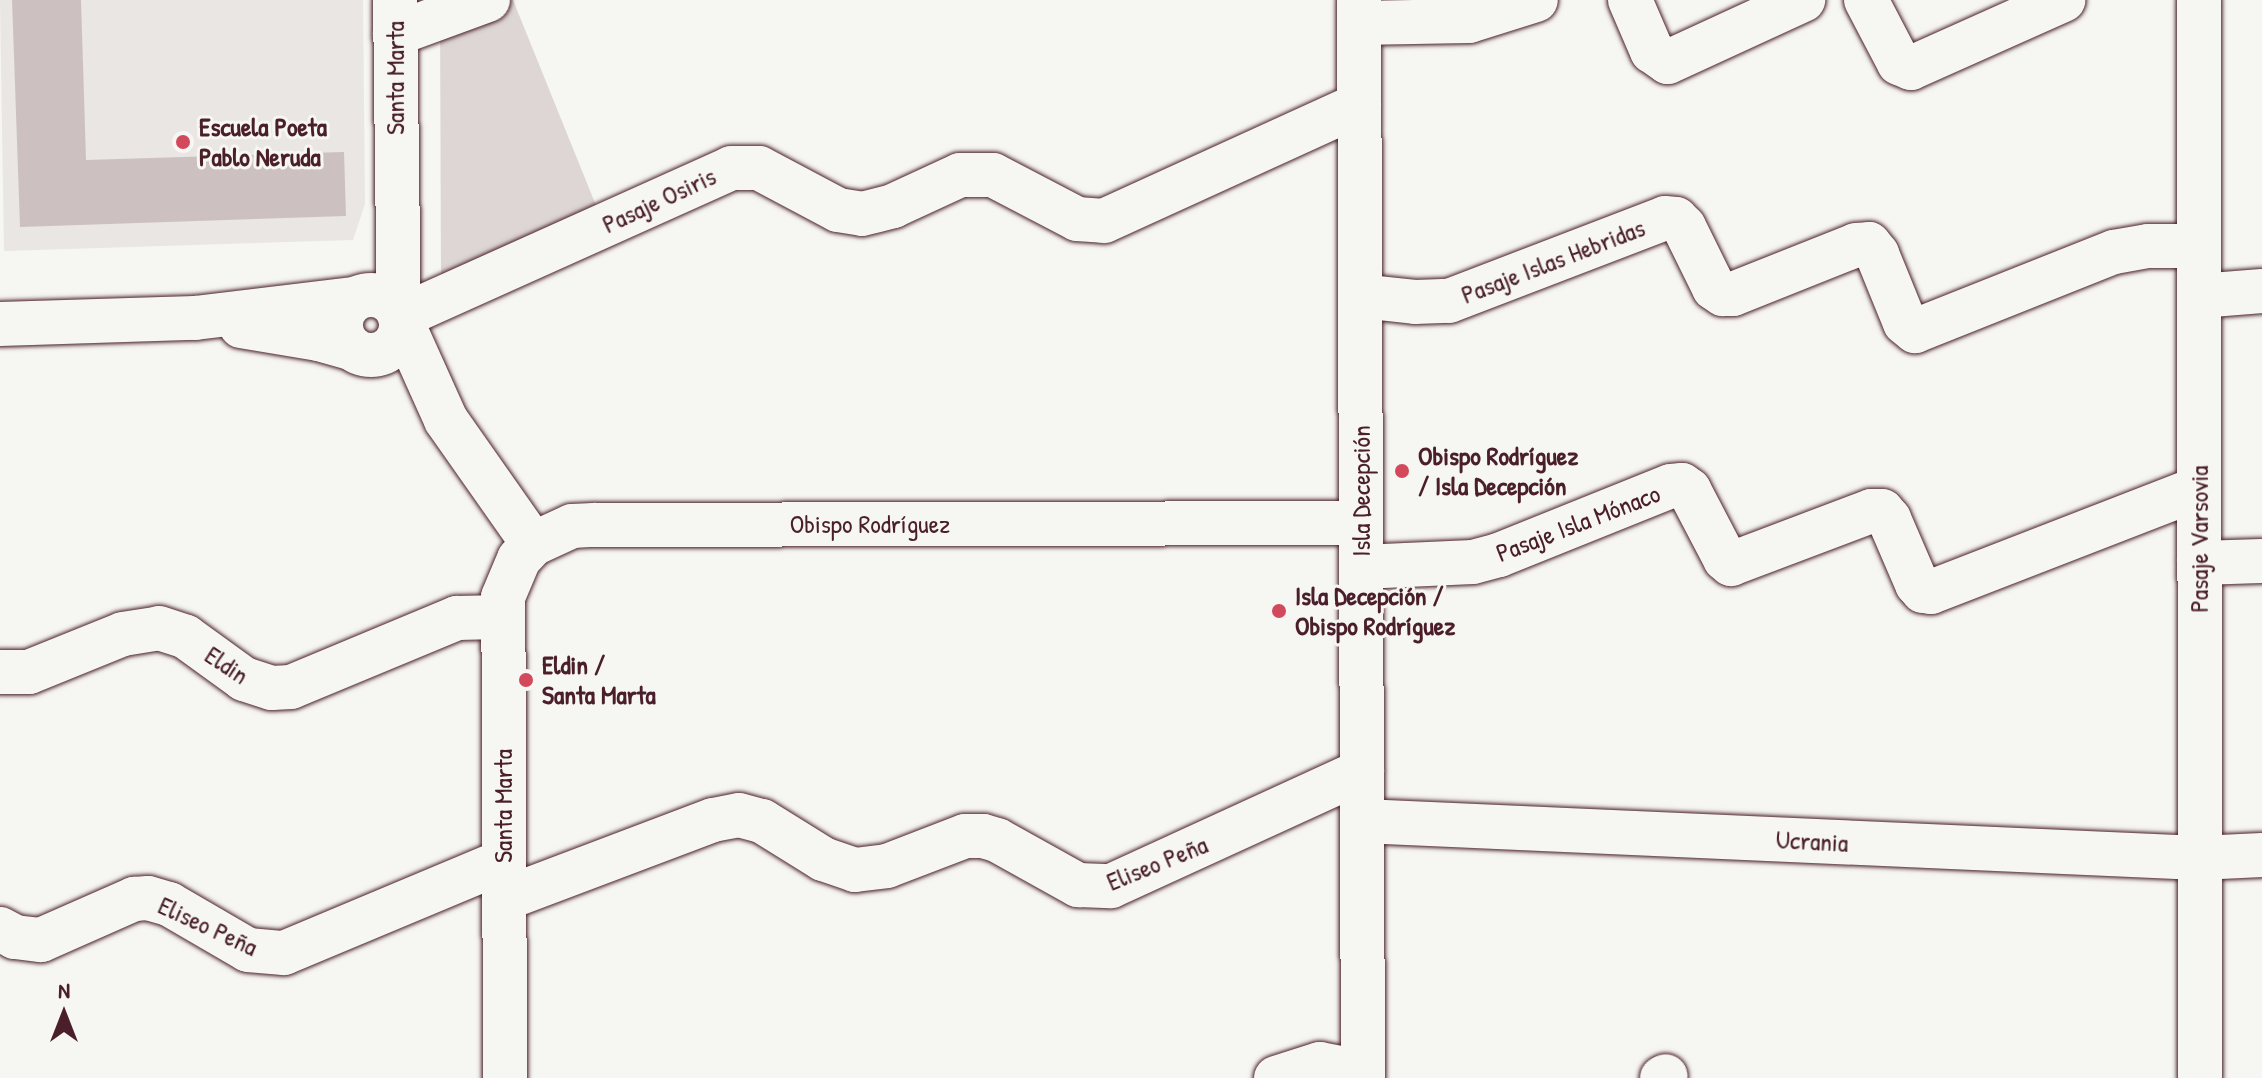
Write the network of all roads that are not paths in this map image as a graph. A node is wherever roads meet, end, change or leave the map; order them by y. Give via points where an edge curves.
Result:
1 (488, 0) edge
2 (1536, 0) edge
3 (1630, 0) edge
4 (1803, 0) edge
5 (1866, 0) edge
6 (2063, 0) edge
7 (2199, 0) edge
8 (1359, 12) edge
9 (395, 17) edge
10 (1359, 105) junction
11 (2199, 246) junction
12 (2262, 291) edge
13 (1360, 296) junction
14 (2199, 296) junction
15 (384, 309) junction
16 (195, 318) junction
17 (0, 324) edge
18 (357, 352) junction
19 (446, 420) junction
20 (2199, 488) junction
21 (1361, 523) junction
22 (533, 544) junction
23 (2262, 561) edge
24 (2199, 563) junction
25 (1361, 567) junction
26 (502, 617) junction
27 (0, 672) edge
28 (1362, 771) junction
29 (1362, 821) junction
30 (2262, 855) edge
31 (2199, 858) junction
32 (504, 880) junction
33 (0, 929) edge
34 (505, 1078) edge
35 (1276, 1078) edge
36 (1363, 1078) edge
37 (2200, 1078) edge

1 - 9 street
2 - 8 street via 1469,21
3 - 4 street via 1652,51 1668,62
5 - 6 street via 1899,63 1911,68
7 - 11 street, Pasaje Varsovia
8 - 10 street, Isla Decepción
9 - 15 street, Santa Marta via 395,155
10 - 13 street, Isla Decepción
10 - 15 street, Pasaje Osiris via 1104,221 1077,219 993,175 960,175 893,206 862,214 838,210 759,168 731,168
11 - 13 street, Pasaje Islas Hebridas via 2114,252 1915,331 1905,323 1869,244 1723,294 1714,288 1684,227 1665,218 1449,301
11 - 14 street, Pasaje Varsovia
12 - 14 street
13 - 21 street, Isla Decepción
14 - 20 street, Pasaje Varsovia
15 - 16 street
15 - 18 street via 348,305 340,324 346,342
15 - 19 street
16 - 17 street
16 - 18 street via 319,339
18 - 19 street
19 - 22 street
20 - 24 street, Pasaje Varsovia
20 - 25 street, Pasaje Isla Mónaco via 1931,592 1917,584 1882,511 1731,564 1682,485 1486,559 1440,566
21 - 22 street, Obispo Rodríguez via 594,525 572,526
21 - 25 street, Isla Decepción
22 - 26 street, Santa Marta via 509,577
23 - 24 street
24 - 31 street, Pasaje Varsovia
25 - 28 street, Isla Decepción
26 - 27 street, Eldin via 457,618 291,687 272,688 244,679 186,637 159,628 123,634 29,672
26 - 32 street, Santa Marta
28 - 29 street, Isla Decepción
28 - 32 street, Eliseo Peña via 1111,886 1078,885 983,836 965,836 887,866 855,870 823,859 762,821 739,815
29 - 31 street, Ucrania
29 - 36 street, Isla Decepción
30 - 31 street, Ucrania
31 - 37 street, Pasaje Varsovia
32 - 33 street, Eliseo Peña via 284,953 248,950 169,904 148,898 134,899 41,940
32 - 34 street, Santa Marta
35 - 36 street via 1320,1064

